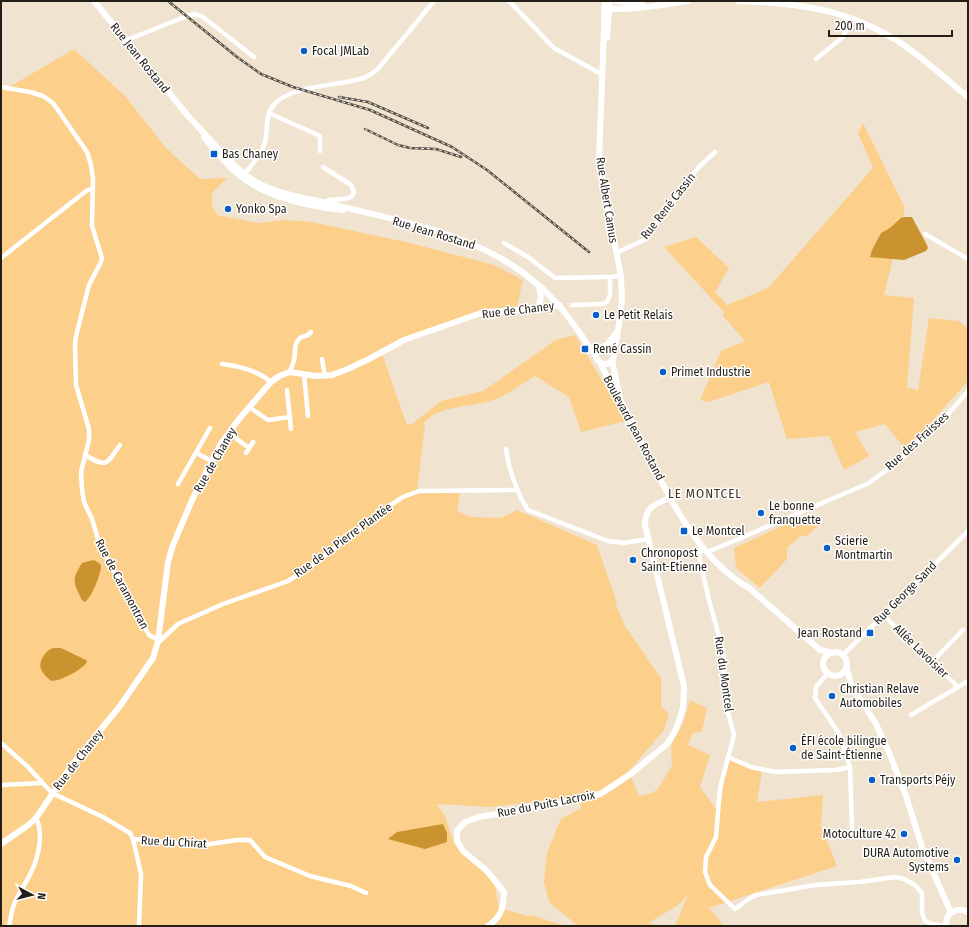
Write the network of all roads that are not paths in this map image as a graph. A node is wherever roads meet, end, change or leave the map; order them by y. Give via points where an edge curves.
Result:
1 (94, 1) edge
2 (434, 1) edge
3 (509, 1) edge
4 (605, 1) edge
5 (610, 1) edge
6 (616, 1) edge
7 (688, 1) edge
8 (738, 1) edge
9 (814, 1) edge
10 (649, 6) junction
11 (813, 8) junction
12 (607, 9) junction
13 (851, 19) junction
14 (127, 40) junction
15 (254, 57) dead end
16 (816, 59) dead end
17 (603, 75) junction
18 (1, 87) edge
19 (968, 97) edge
20 (269, 112) junction
21 (320, 151) dead end
22 (715, 152) dead end
23 (323, 167) dead end
24 (244, 175) junction
25 (93, 188) junction
26 (326, 203) junction
27 (925, 234) dead end
28 (504, 243) dead end
29 (616, 254) junction
30 (1, 258) edge
31 (968, 260) edge
32 (620, 276) junction
33 (610, 277) junction
34 (538, 284) junction
35 (560, 305) junction
36 (572, 305) dead end
37 (535, 309) junction
38 (618, 331) junction
39 (311, 332) dead end
40 (588, 344) junction
41 (603, 347) junction
42 (613, 352) junction
43 (596, 356) junction
44 (322, 359) dead end
45 (612, 360) junction
46 (601, 363) junction
47 (222, 364) dead end
48 (290, 372) junction
49 (304, 374) junction
50 (325, 376) junction
51 (271, 382) junction
52 (287, 390) dead end
53 (968, 391) edge
54 (620, 399) junction
55 (249, 407) junction
56 (308, 416) dead end
57 (290, 417) junction
58 (210, 428) dead end
59 (292, 429) dead end
60 (229, 433) junction
61 (253, 442) dead end
62 (120, 446) dead end
63 (249, 448) junction
64 (506, 449) dead end
65 (196, 452) junction
66 (246, 453) dead end
67 (84, 455) junction
68 (212, 461) junction
69 (178, 484) dead end
70 (518, 490) junction
71 (671, 497) junction
72 (968, 530) edge
73 (648, 539) junction
74 (702, 546) junction
75 (708, 552) junction
76 (883, 615) junction
77 (963, 630) dead end
78 (158, 641) junction
79 (820, 650) junction
80 (833, 652) junction
81 (843, 655) junction
82 (824, 660) junction
83 (932, 662) junction
84 (847, 669) junction
85 (827, 674) junction
86 (837, 677) junction
87 (968, 681) edge
88 (851, 685) junction
89 (958, 687) junction
90 (911, 715) dead end
91 (1, 743) edge
92 (728, 757) junction
93 (850, 767) junction
94 (42, 783) junction
95 (1, 785) edge
96 (52, 793) junction
97 (36, 818) junction
98 (852, 830) dead end
99 (133, 839) junction
100 (1, 844) edge
101 (366, 893) dead end
102 (945, 898) junction
103 (957, 909) junction
104 (968, 911) edge
105 (948, 916) junction
106 (937, 924) junction
107 (9, 926) edge
108 (139, 926) edge
109 (488, 926) edge
110 (944, 926) edge

1 - 14 street, Rue Jean Rostand
2 - 20 street via 377,70 365,78 287,94 272,106
3 - 17 street via 554,48
4 - 12 street, Rue Albert Camus
5 - 12 street, Rue Albert Camus
6 - 10 street
7 - 10 street
8 - 11 street
9 - 11 street
10 - 12 street
11 - 13 street
12 - 17 street, Rue Albert Camus
13 - 16 street via 843,37
13 - 19 street via 896,40
14 - 15 street via 195,14 203,17
14 - 24 street, Rue Jean Rostand via 186,114
17 - 29 street, Rue Albert Camus via 599,162
18 - 25 street, Rue de Caramontran via 43,96 52,103 87,152
20 - 21 street via 320,136
20 - 24 street via 266,142 262,152
22 - 29 street, Rue René Cassin via 698,169 644,240
23 - 26 street via 351,185 354,192 351,197
24 - 26 street, Rue Jean Rostand via 264,186
24 - 26 street, Rue Jean Rostand via 258,188 274,195
25 - 30 street
25 - 67 street, Rue de Caramontran via 92,226 102,258 89,285 76,336 74,355 76,384 89,429
26 - 34 street, Rue Jean Rostand via 421,226 472,243 512,264
27 - 31 street
28 - 33 street via 528,257 555,278
29 - 32 street, Rue Albert Camus
32 - 33 street
32 - 38 street, Rue Albert Camus via 622,300
33 - 36 street via 610,295 607,302
34 - 35 street, Rue Jean Rostand
34 - 37 street via 541,300
35 - 37 street, Rue de Chaney
35 - 40 street, Rue Jean Rostand
37 - 50 street, Rue de Chaney via 484,312 404,340 348,369
38 - 41 street, Rue Albert Camus
38 - 42 street, Rue Albert Camus
39 - 48 street via 300,338 294,347
40 - 41 street
40 - 43 street, Rue Jean Rostand
41 - 42 street
41 - 43 street via 597,351
42 - 45 street
43 - 46 street
44 - 50 street
45 - 46 street via 607,364
45 - 54 street
46 - 54 street, Boulevard Jean Rostand
47 - 51 street via 254,371
48 - 49 street, Rue de Chaney
48 - 51 street, Rue de Chaney
49 - 50 street, Rue de Chaney
49 - 56 street
51 - 55 street, Rue de Chaney
52 - 57 street
53 - 75 street, Rue des Fraisses via 900,460 869,482
54 - 71 street, Boulevard Jean Rostand
55 - 57 street via 268,420
55 - 60 street, Rue de Chaney
57 - 59 street
58 - 65 street
60 - 63 street
60 - 68 street, Rue de Chaney
61 - 63 street
62 - 67 street via 103,464
63 - 66 street
64 - 70 street
65 - 68 street
65 - 69 street
67 - 78 street, Rue de Caramontran via 81,472 84,502 100,546 149,635
68 - 78 street, Rue de Chaney via 193,498 170,554
70 - 73 street via 528,510 608,542 624,543
70 - 78 street, Rue de la Pierre Plantée via 419,491 403,497 288,581 223,604 178,624
71 - 73 street, Rue du Puits Lacroix via 649,509 645,516
71 - 74 street, Boulevard Jean Rostand
72 - 76 street, Rue George Sand
73 - 109 street, Rue du Puits Lacroix via 684,686 683,708 675,731 667,744 632,773 600,794 479,817 466,822 457,831 457,841 463,851 487,871 504,892 504,906 498,917
74 - 75 street, Boulevard Jean Rostand
74 - 92 street, Rue du Montcel via 699,556 723,651 725,701 734,735
75 - 79 street, Boulevard Jean Rostand
76 - 81 street, Rue George Sand
76 - 83 street, Allée Lavoisier
77 - 83 street
78 - 96 street, Rue de Chaney via 153,658 128,696
79 - 80 street
79 - 82 street
80 - 81 street
80 - 82 street
81 - 84 street via 847,661
82 - 85 street
83 - 89 street, Allée Lavoisier
84 - 86 street
84 - 88 street
85 - 86 street
85 - 93 street via 816,687 815,698 838,732
86 - 88 street
87 - 89 street, Allée Lavoisier
88 - 102 street via 876,724 890,755 922,847
89 - 90 street, Allée Lavoisier
91 - 94 street, Rue du Chirat
92 - 93 street via 751,767 776,772 837,770
92 - 106 street, Rue du Montcel via 720,788 716,837 706,857 705,872 710,885 735,909 756,895 816,885 895,877 915,885 922,893 922,914 925,921
93 - 98 street
94 - 95 street
94 - 96 street, Rue du Chirat
96 - 97 street, Rue de Chaney
96 - 99 street, Rue du Chirat via 126,830
97 - 100 street, Rue de Chaney
97 - 107 street via 40,835 36,856 31,874 14,905
99 - 101 street, Rue du Chirat via 203,845 250,840 265,858 310,876 351,886
99 - 108 street via 141,874
102 - 103 street
102 - 105 street
103 - 104 street
103 - 105 street
105 - 106 street
105 - 110 street
106 - 110 street

